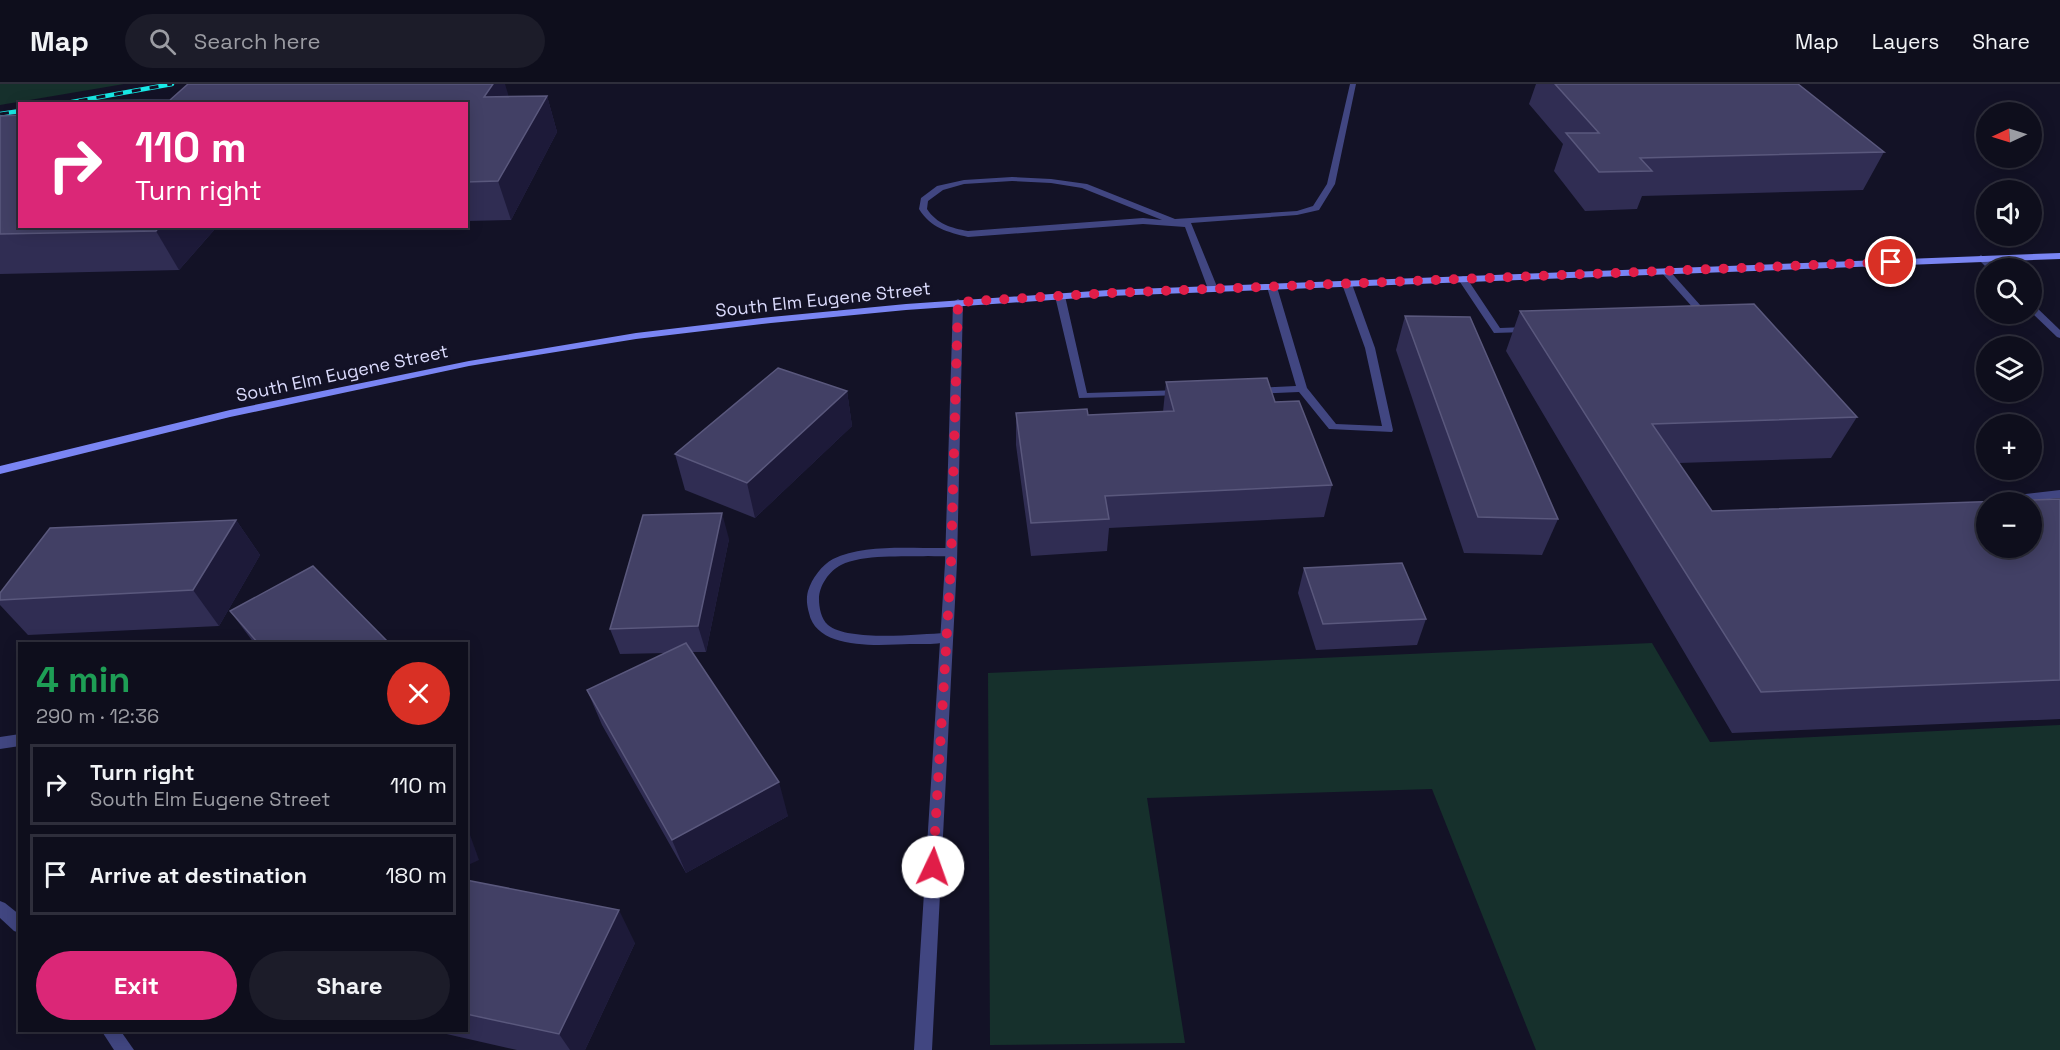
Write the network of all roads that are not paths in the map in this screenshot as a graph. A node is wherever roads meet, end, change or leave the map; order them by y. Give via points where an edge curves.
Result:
1 (1353, 84) edge
2 (1174, 222) junction
3 (2060, 256) edge
4 (1976, 258) edge
5 (1981, 258) edge
6 (1665, 271) junction
7 (1463, 279) junction
8 (1347, 284) junction
9 (1272, 287) junction
10 (1213, 289) junction
11 (1059, 296) junction
12 (958, 302) junction
13 (2042, 318) edge
14 (1699, 323) edge
15 (1533, 330) edge
16 (2060, 335) edge
17 (1302, 389) junction
18 (1245, 391) edge
19 (1187, 393) edge
20 (0, 470) edge
21 (2060, 494) edge
22 (2042, 496) edge
23 (951, 552) junction
24 (946, 638) junction
25 (18, 740) edge
26 (0, 743) edge
27 (0, 908) edge
28 (18, 924) edge
29 (111, 1032) edge
30 (125, 1050) edge
31 (923, 1050) edge

1 - 2 street via 1331,184 1316,208 1297,213
2 - 2 street via 968,234 944,229 930,221 923,209 924,200 940,188 964,182 1051,181 1084,186
2 - 10 street via 1188,225 1192,231
3 - 5 main road, South Elm Eugene Street
4 - 6 main road, South Elm Eugene Street
6 - 7 main road, South Elm Eugene Street
6 - 14 street via 1711,323
7 - 8 main road, South Elm Eugene Street
7 - 15 street via 1497,331
8 - 9 main road, South Elm Eugene Street
8 - 17 street via 1370,348 1388,430 1333,428
9 - 10 main road, South Elm Eugene Street
9 - 17 street
10 - 11 main road, South Elm Eugene Street
11 - 12 main road, South Elm Eugene Street
11 - 19 street via 1083,396
12 - 20 main road, South Elm Eugene Street via 747,322 569,346 206,418
12 - 23 street
13 - 16 street
17 - 18 street
21 - 22 street
23 - 24 street
23 - 24 street via 862,555 837,562 822,576 813,593 814,614 823,628 850,639
24 - 31 street
25 - 26 street
27 - 28 street
29 - 30 street

